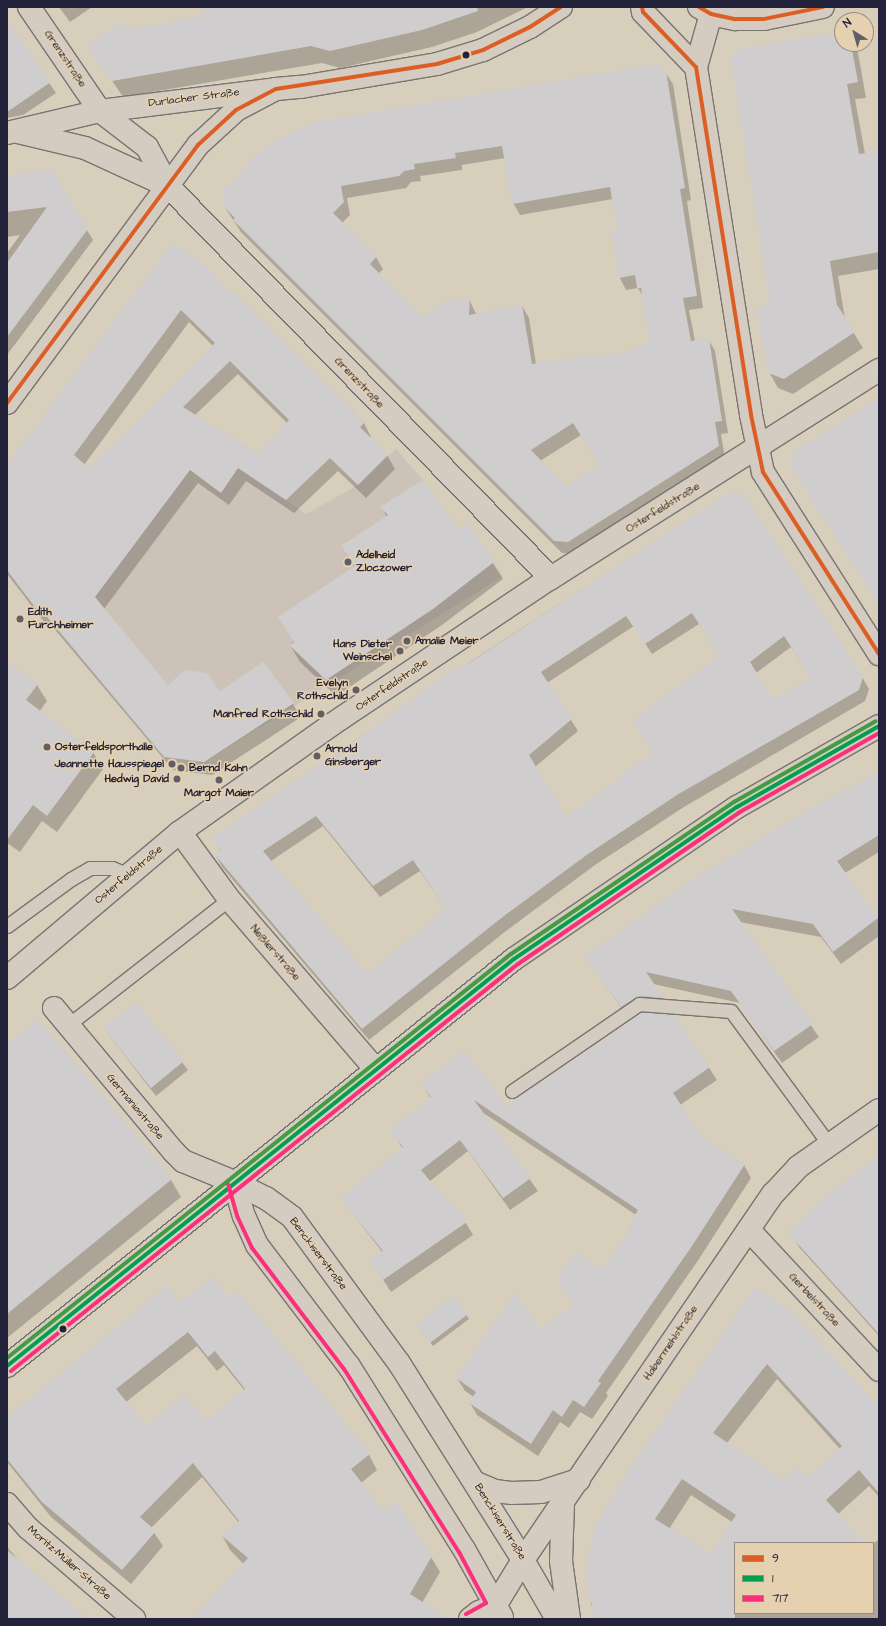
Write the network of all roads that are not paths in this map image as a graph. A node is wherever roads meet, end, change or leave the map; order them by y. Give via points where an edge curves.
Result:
1 (29, 7) edge
2 (560, 7) edge
3 (642, 7) edge
4 (823, 7) edge
5 (705, 10) edge
6 (696, 67) junction
7 (276, 89) junction
8 (100, 110) junction
9 (11, 132) edge
10 (168, 186) junction
11 (879, 370) edge
12 (7, 403) edge
13 (756, 449) junction
14 (551, 578) junction
15 (879, 654) edge
16 (879, 726) edge
17 (180, 832) junction
18 (129, 874) junction
19 (229, 899) junction
20 (7, 926) edge
21 (7, 978) edge
22 (54, 1008) dead end
23 (68, 1025) junction
24 (375, 1069) junction
25 (512, 1091) dead end
26 (879, 1110) edge
27 (828, 1143) junction
28 (234, 1182) junction
29 (749, 1230) junction
30 (7, 1366) edge
31 (879, 1370) edge
32 (579, 1480) junction
33 (476, 1483) junction
34 (563, 1503) junction
35 (7, 1504) edge
36 (523, 1560) junction
37 (498, 1614) edge
38 (134, 1619) edge
39 (470, 1619) edge
40 (557, 1619) edge
41 (569, 1619) edge

1 - 8 street, Grenzstraße
2 - 7 street, Durlacher Straße via 483,50 437,64
3 - 6 street via 643,12
4 - 5 street via 764,19 735,18
5 - 6 street
6 - 13 street
7 - 8 street, Durlacher Straße
7 - 10 street via 236,110 198,145
8 - 9 street, Durlacher Straße
8 - 10 street via 147,147
9 - 10 street, Durlacher Straße via 85,148
10 - 12 street
10 - 14 street, Grenzstraße
11 - 13 street, Osterfeldstraße
13 - 14 street, Osterfeldstraße
13 - 15 street via 763,472
14 - 17 street, Osterfeldstraße via 331,725
16 - 24 street via 737,807 626,880 514,959
17 - 18 street, Osterfeldstraße
17 - 19 street, Neßlerstraße
18 - 20 lane via 112,868 90,868
18 - 21 street, Osterfeldstraße via 88,913
19 - 23 lane
19 - 24 street, Neßlerstraße
22 - 23 street, Germaniastraße
23 - 28 street, Germaniastraße via 183,1161
24 - 28 street
25 - 27 lane via 639,1004 731,1011
26 - 27 street, Habermehlstraße
27 - 29 street, Habermehlstraße via 798,1167 773,1194
28 - 30 street
28 - 33 street, Benckiserstraße via 266,1198 292,1217 399,1363
28 - 37 street via 244,1216 257,1245 349,1366 464,1549
29 - 31 street, Gerbelstraße
29 - 32 street, Habermehlstraße
32 - 33 street via 541,1492 511,1493 495,1492
32 - 34 street, Habermehlstraße
33 - 36 street, Benckiserstraße
34 - 36 street, Habermehlstraße
34 - 41 street via 561,1561
35 - 38 street, Moritz-Müller-Straße via 28,1528
36 - 37 street, Habermehlstraße
36 - 40 street, Benckiserstraße
37 - 39 street via 479,1612

